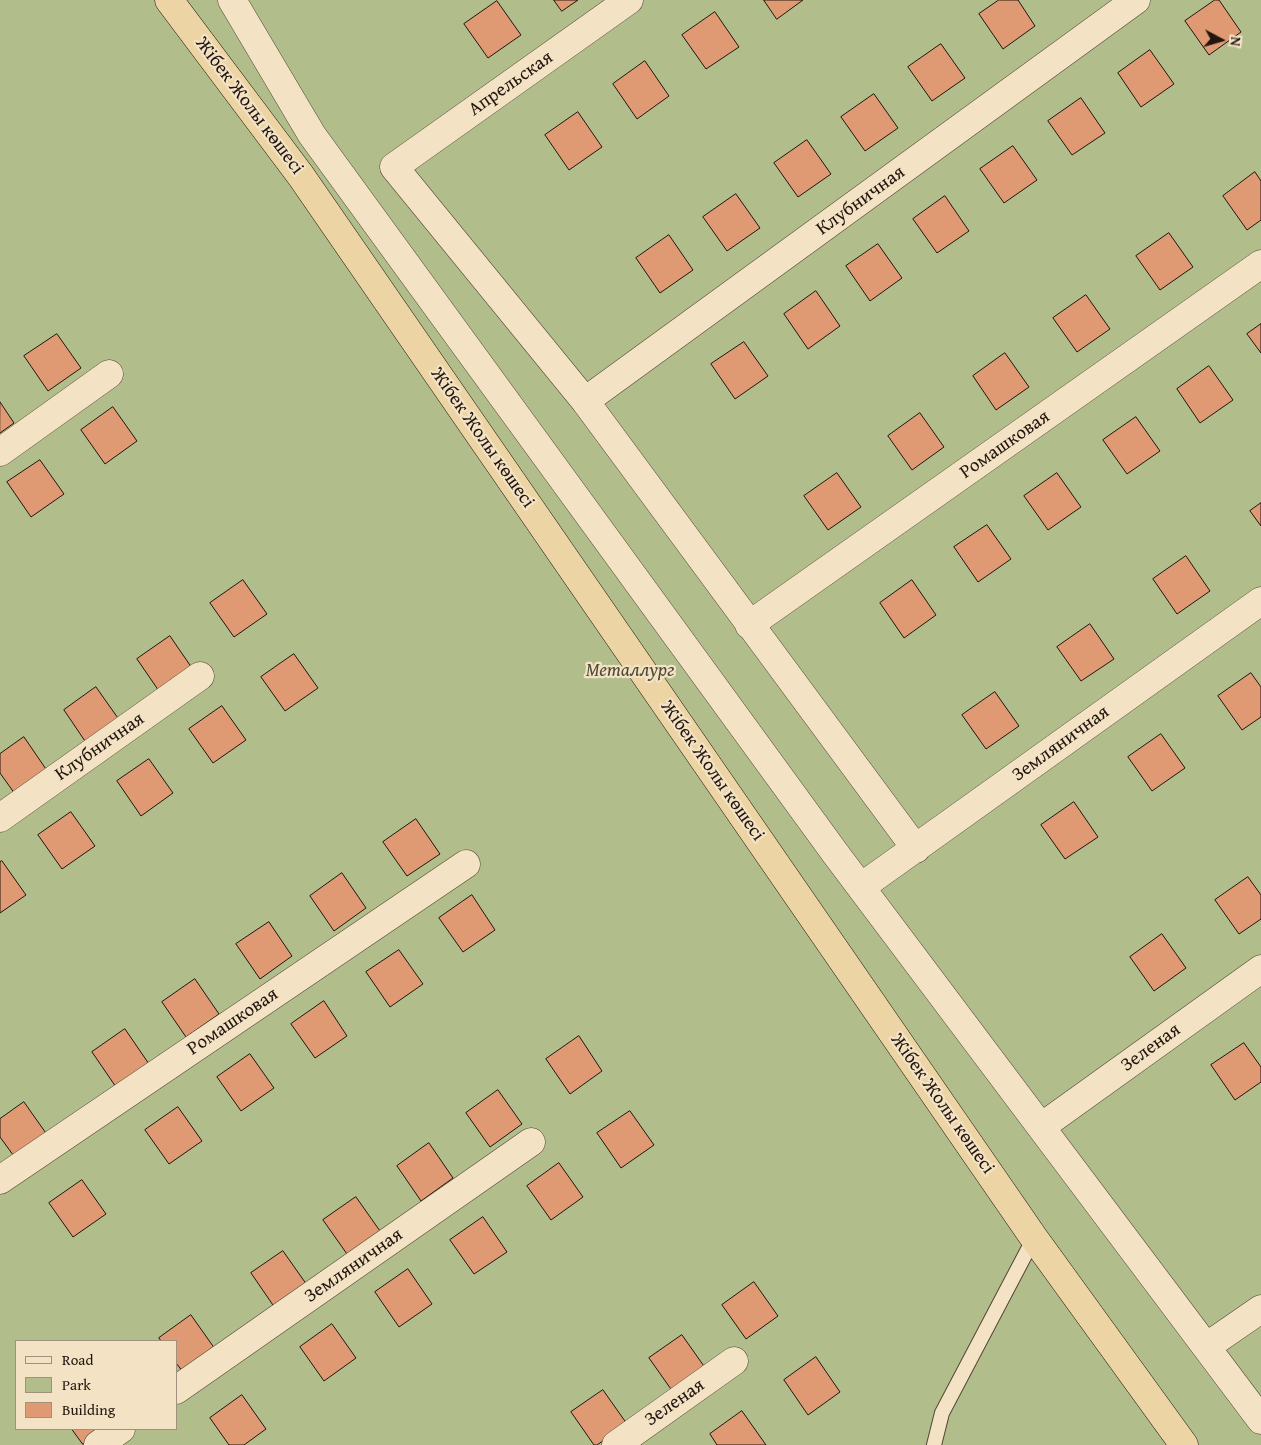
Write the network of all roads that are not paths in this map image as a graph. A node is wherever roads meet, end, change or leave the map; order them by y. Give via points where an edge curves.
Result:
1 (169, 0) edge
2 (232, 0) edge
3 (629, 0) edge
4 (1136, 0) edge
5 (1261, 264) edge
6 (109, 374) dead end
7 (585, 401) junction
8 (0, 452) edge
9 (1261, 601) edge
10 (750, 625) junction
11 (200, 676) dead end
12 (0, 818) edge
13 (916, 849) junction
14 (466, 864) dead end
15 (861, 887) junction
16 (1261, 969) edge
17 (1041, 1127) junction
18 (531, 1142) dead end
19 (0, 1180) edge
20 (1034, 1238) junction
21 (1261, 1309) edge
22 (1206, 1347) junction
23 (734, 1361) dead end
24 (178, 1389) edge
25 (1261, 1420) edge
26 (120, 1430) edge
27 (98, 1445) edge
28 (616, 1445) edge
29 (934, 1445) edge
30 (1184, 1445) edge

1 - 20 highway, Жібек Жолы көшесі via 302,176
2 - 15 street via 312,135
3 - 7 street, Апрельская via 394,168
4 - 7 street, Клубничная
5 - 10 street, Ромашковая
6 - 8 street
7 - 10 street
9 - 13 street, Земляничная
10 - 13 street
11 - 12 street, Клубничная
13 - 15 street, Земляничная
14 - 19 street, Ромашковая
15 - 17 street
16 - 17 street, Зеленая
17 - 22 street
18 - 24 street, Земляничная
20 - 29 lane via 942,1414
20 - 30 highway, Жібек Жолы көшесі
21 - 22 street
22 - 25 street
23 - 28 street, Зеленая
26 - 27 street

